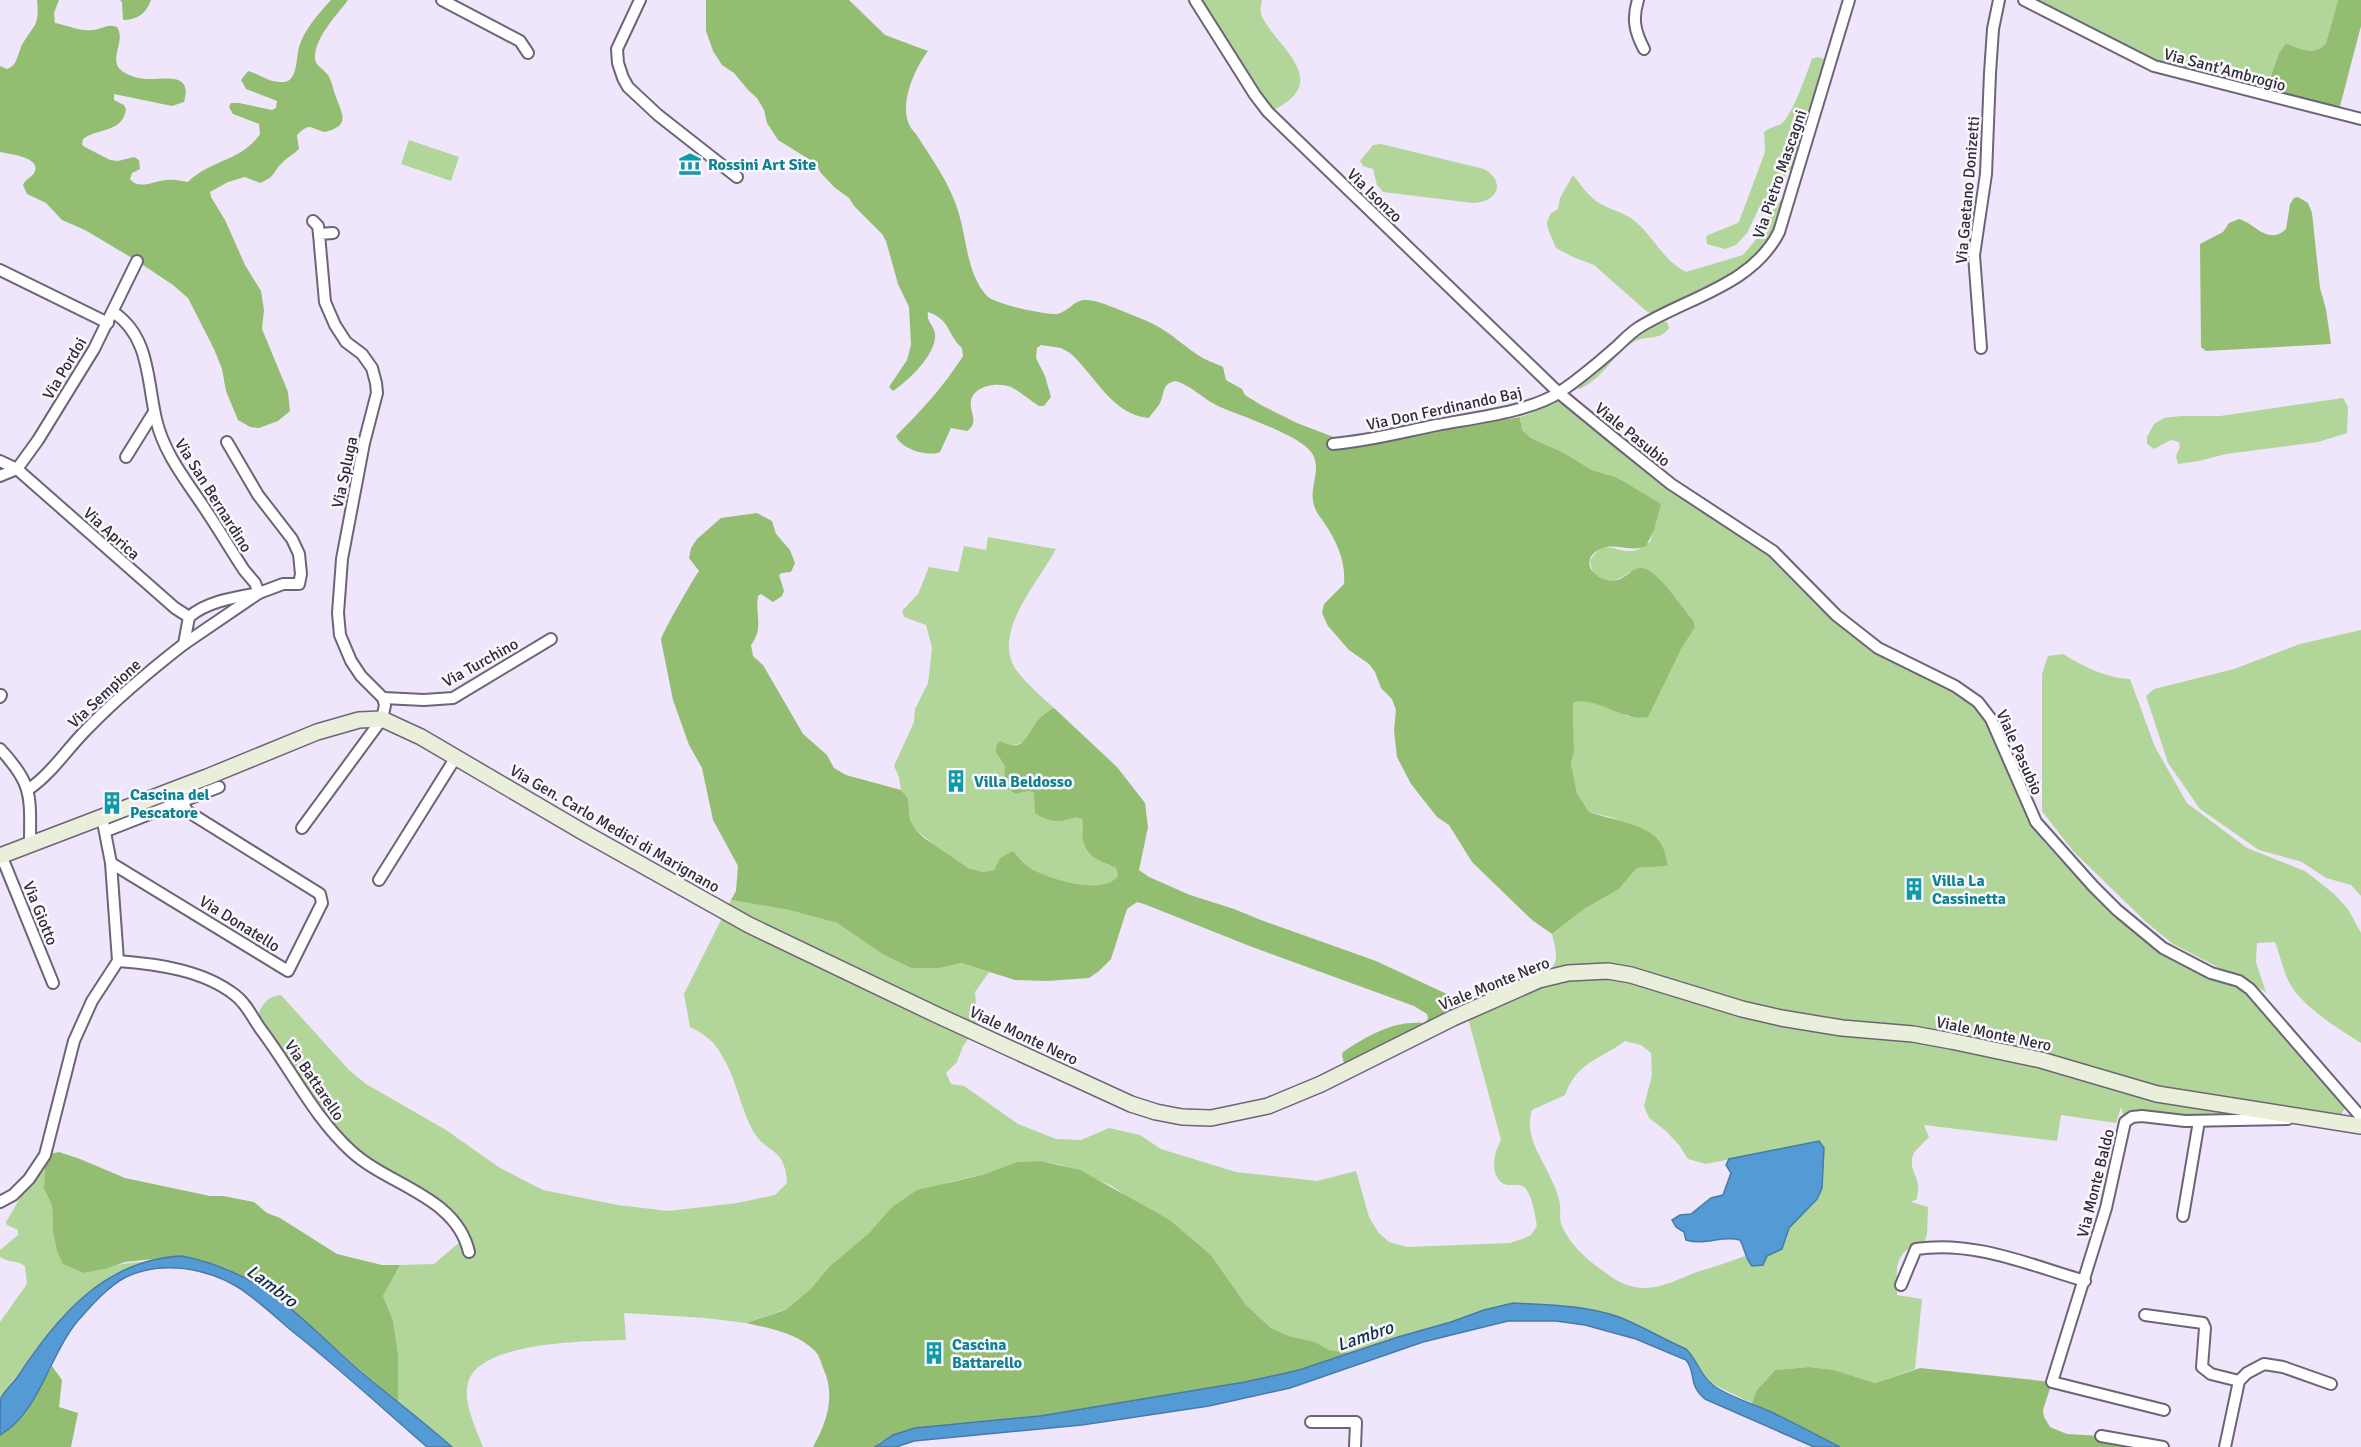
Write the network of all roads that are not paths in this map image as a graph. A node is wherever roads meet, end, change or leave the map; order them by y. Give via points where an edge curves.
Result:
1 (442, 0) edge
2 (640, 0) edge
3 (1195, 0) edge
4 (1638, 0) edge
5 (1849, 0) edge
6 (1999, 0) edge
7 (2024, 0) edge
8 (1644, 49) dead end
9 (528, 53) dead end
10 (2361, 119) edge
11 (737, 177) dead end
12 (313, 221) dead end
13 (333, 233) dead end
14 (319, 234) junction
15 (137, 261) dead end
16 (0, 270) edge
17 (113, 312) junction
18 (108, 323) junction
19 (1981, 348) dead end
20 (1559, 393) junction
21 (154, 412) junction
22 (227, 442) dead end
23 (1334, 444) dead end
24 (126, 457) dead end
25 (0, 461) edge
26 (17, 469) junction
27 (0, 476) edge
28 (259, 593) junction
29 (189, 617) junction
30 (550, 639) dead end
31 (184, 645) junction
32 (383, 698) junction
33 (382, 719) junction
34 (0, 749) edge
35 (460, 760) junction
36 (219, 787) dead end
37 (29, 789) junction
38 (186, 795) junction
39 (104, 824) junction
40 (302, 828) dead end
41 (30, 844) junction
42 (1, 856) edge
43 (111, 863) junction
44 (379, 880) dead end
45 (748, 925) joint
46 (118, 961) junction
47 (53, 983) dead end
48 (2297, 1117) junction
49 (2361, 1117) edge
50 (2199, 1121) junction
51 (2361, 1126) edge
52 (0, 1202) edge
53 (2183, 1216) dead end
54 (469, 1252) dead end
55 (2085, 1281) junction
56 (1900, 1285) dead end
57 (2145, 1315) dead end
58 (2239, 1381) junction
59 (2331, 1384) dead end
60 (2164, 1410) dead end
61 (1311, 1422) dead end
62 (2101, 1436) dead end
63 (1355, 1447) edge
64 (2163, 1447) edge
65 (2225, 1447) edge

1 - 9 street via 520,41
2 - 11 street via 617,48 623,78 658,115 710,160
3 - 20 street, Via Isonzo via 1268,112
4 - 8 street via 1635,31
5 - 20 street, Via Pietro Mascagni via 1779,232 1769,250 1742,274 1637,329
6 - 19 street, Via Gaetano Donizetti via 1993,29 1986,174 1974,255
7 - 10 street, Via Sant'Ambrogio via 2154,66
12 - 14 street, Via Spluga
13 - 14 street
14 - 32 street, Via Spluga via 325,302 346,342 372,368 376,383 342,559 338,627 351,661
15 - 17 street, Via Pordoi
16 - 18 street
17 - 18 street, Via Pordoi
17 - 21 street, Via San Bernardino via 138,340
18 - 26 street, Via Pordoi
20 - 23 street, Via Don Ferdinando Baj via 1511,411
20 - 49 street, Viale Pasubio via 1671,484 1773,551 1836,615 1878,648 1955,686 1978,702 1991,719 2036,822 2093,886 2163,948 2250,989
21 - 24 street
21 - 28 street, Via San Bernardino via 173,462
22 - 28 street via 299,554 298,584 284,584
25 - 26 street, Via Aprica
26 - 27 street
26 - 29 street, Via Aprica
28 - 29 street via 234,597
28 - 31 street
29 - 31 street
30 - 32 street, Via Turchino via 453,698
31 - 37 street, Via Sempione via 143,675
32 - 33 street
33 - 35 street, Via Gen. Carlo Medici di Marignano
33 - 38 street via 359,720 317,732
33 - 40 street
34 - 37 street
35 - 44 street
35 - 45 street, Via Gen. Carlo Medici di Marignano
36 - 38 street
37 - 41 street
38 - 39 street
38 - 43 street, Via Donatello via 187,811 320,894 322,903 288,971
39 - 41 street
39 - 43 street
41 - 42 street
42 - 47 street, Via Giotto
43 - 46 street
45 - 48 street, Viale Monte Nero via 1131,1104 1182,1117 1211,1118 1268,1106 1539,980 1589,971 1632,975 1780,1018 1951,1041 2041,1060 2157,1094
46 - 52 street via 92,1001 74,1041 45,1155 29,1179
46 - 54 street, Via Battarello via 185,972 235,995 250,1009 331,1132 354,1154 425,1196 449,1216 464,1236
48 - 50 street, Via Monte Baldo
48 - 51 street, Viale Monte Nero
50 - 53 street
50 - 55 street, Via Monte Baldo via 2142,1116 2125,1122
55 - 56 street via 1983,1250 1938,1246 1916,1249
55 - 60 street, Via Monte Baldo via 2052,1383
57 - 58 street via 2203,1323 2202,1367 2211,1374
58 - 59 street via 2264,1364
58 - 65 street
61 - 63 street via 1356,1422
62 - 64 street

